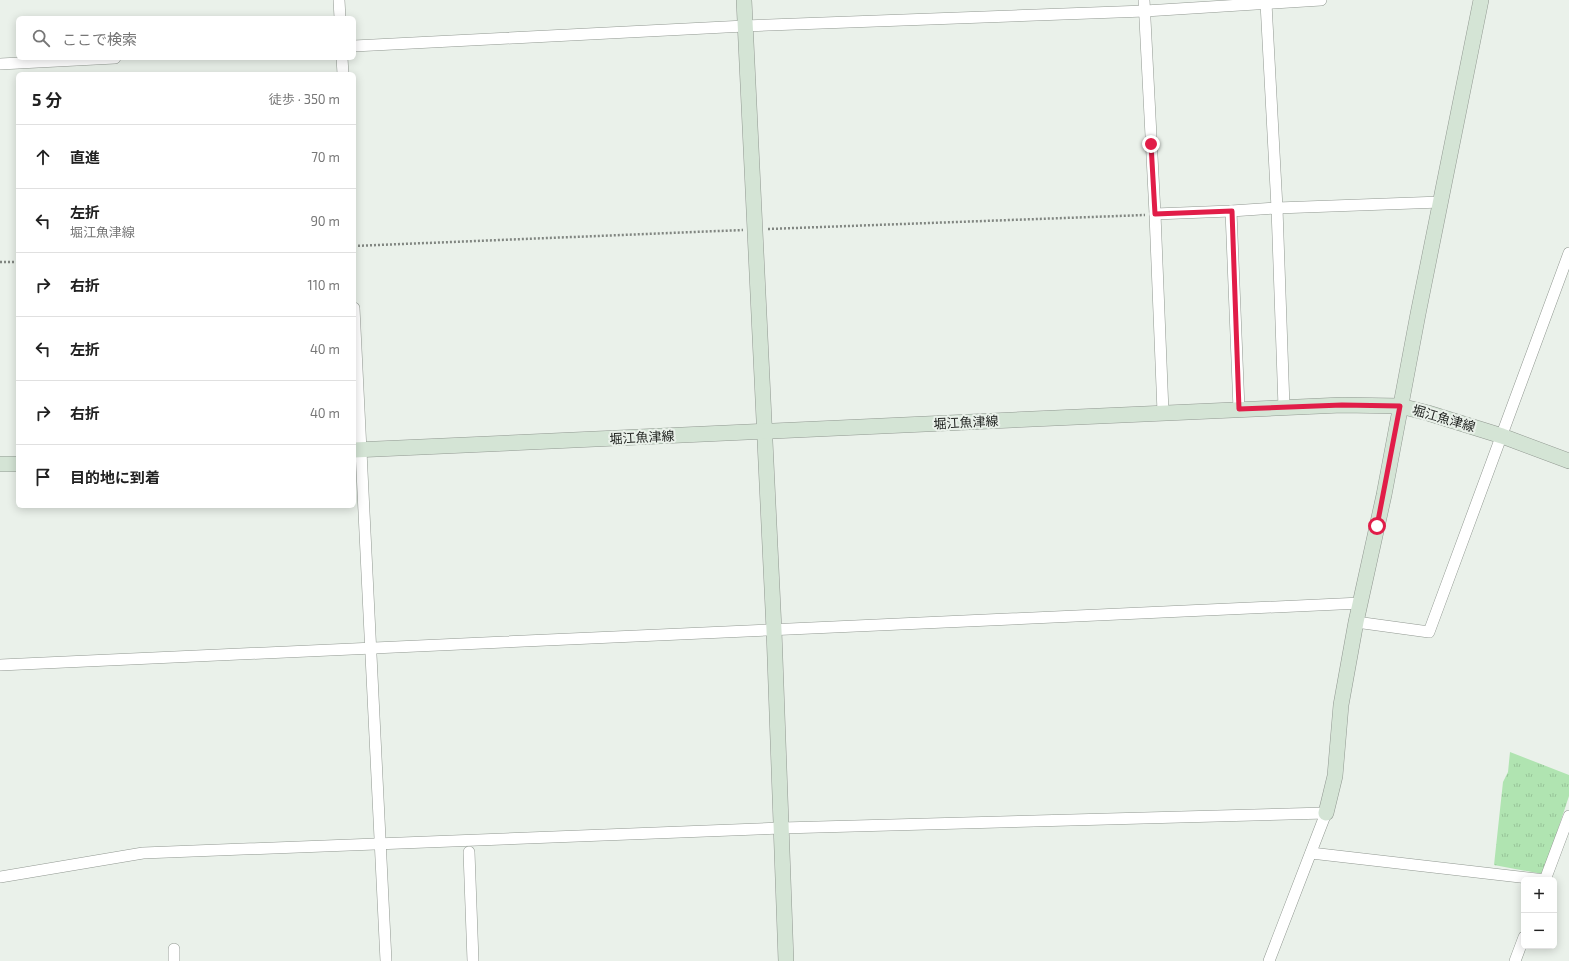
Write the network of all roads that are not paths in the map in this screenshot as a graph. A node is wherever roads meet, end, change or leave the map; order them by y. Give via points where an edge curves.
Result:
1 (340, 0) edge
2 (744, 0) edge
3 (1321, 0) edge
4 (1481, 0) edge
5 (1266, 3) junction
6 (1144, 6) edge
7 (340, 16) edge
8 (746, 26) junction
9 (356, 46) edge
10 (77, 60) edge
11 (342, 60) edge
12 (0, 64) edge
13 (343, 72) edge
14 (1441, 202) junction
15 (1277, 208) junction
16 (1232, 211) junction
17 (1155, 214) junction
18 (1569, 253) edge
19 (356, 403) edge
20 (1400, 406) junction
21 (1284, 407) junction
22 (1239, 409) junction
23 (1163, 412) junction
24 (765, 432) junction
25 (1502, 436) junction
26 (357, 450) edge
27 (1569, 461) edge
28 (0, 464) edge
29 (16, 464) edge
30 (1361, 603) junction
31 (1356, 622) junction
32 (774, 630) junction
33 (370, 648) junction
34 (0, 665) edge
35 (1326, 813) junction
36 (1569, 816) edge
37 (782, 828) junction
38 (381, 844) junction
39 (469, 852) dead end
40 (1311, 853) junction
41 (0, 877) edge
42 (1521, 877) edge
43 (1546, 877) edge
44 (1521, 945) edge
45 (174, 949) dead end
46 (174, 961) edge
47 (386, 961) edge
48 (473, 961) edge
49 (786, 961) edge
50 (1269, 961) edge
51 (1515, 961) edge

1 - 7 street
2 - 8 street
3 - 5 street
4 - 14 street
5 - 6 street
5 - 15 street
6 - 8 street
6 - 17 street
8 - 9 street
8 - 24 street
10 - 12 street
11 - 13 street
14 - 15 street
14 - 20 street
15 - 16 street
15 - 21 street
16 - 17 street
16 - 22 street
17 - 23 street
18 - 25 street
19 - 26 street
20 - 21 street, 堀江魚津線
20 - 25 street, 堀江魚津線
20 - 30 street
21 - 22 street, 堀江魚津線
22 - 23 street, 堀江魚津線
23 - 24 street, 堀江魚津線
24 - 26 street, 堀江魚津線
24 - 32 street
25 - 27 street, 堀江魚津線
25 - 31 street via 1429,632
26 - 33 street
28 - 29 street
30 - 31 street
30 - 32 street
31 - 35 street via 1341,705 1335,776
32 - 33 street
32 - 37 street
33 - 34 street
33 - 38 street
35 - 37 street
35 - 40 street
36 - 43 street
37 - 38 street
37 - 49 street
38 - 41 street via 143,853
38 - 47 street
39 - 48 street
40 - 42 street
40 - 50 street
44 - 51 street
45 - 46 street

